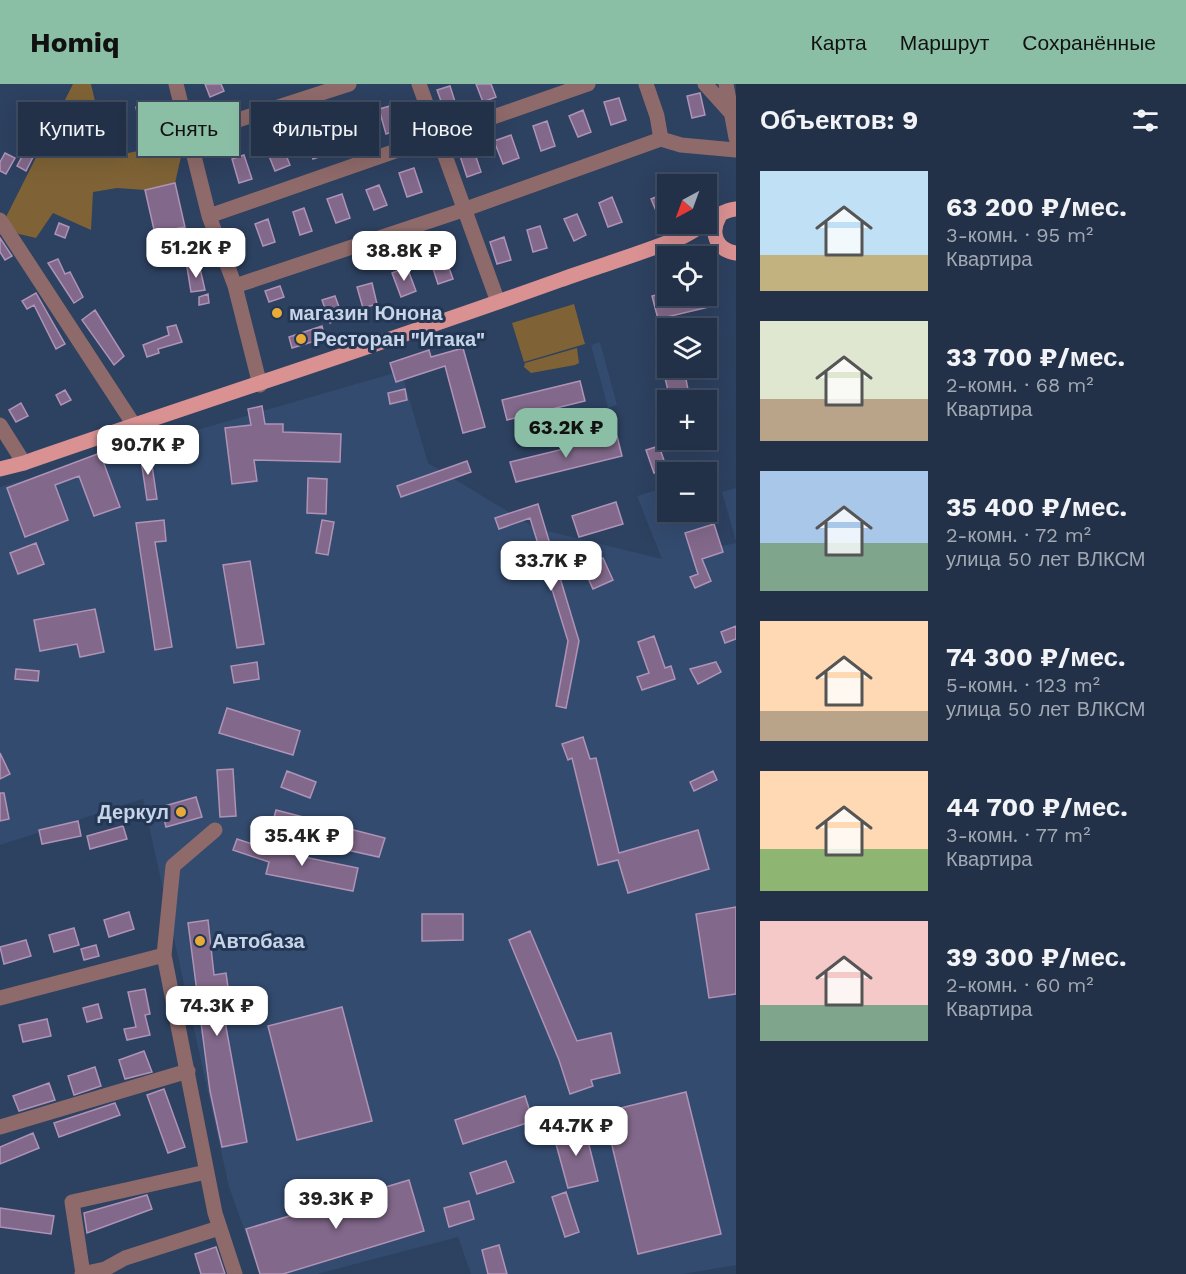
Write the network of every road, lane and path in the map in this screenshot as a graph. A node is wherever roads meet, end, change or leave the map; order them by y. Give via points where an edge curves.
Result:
1 (176, 84) edge
2 (350, 84) edge
3 (419, 84) edge
4 (588, 84) edge
5 (646, 84) edge
6 (705, 84) edge
7 (726, 84) edge
8 (180, 102) edge
9 (425, 102) edge
10 (732, 114) junction
11 (494, 117) edge
12 (239, 120) edge
13 (736, 138) edge
14 (661, 139) junction
15 (736, 150) edge
16 (391, 153) edge
17 (194, 156) edge
18 (444, 156) edge
19 (735, 209) edge
20 (463, 210) junction
21 (209, 216) junction
22 (719, 217) junction
23 (0, 220) edge
24 (685, 235) junction
25 (731, 252) edge
26 (235, 286) junction
27 (498, 302) junction
28 (260, 385) junction
29 (134, 425) junction
30 (0, 426) edge
31 (24, 464) junction
32 (0, 469) edge
33 (214, 830) dead end
34 (164, 955) junction
35 (0, 998) edge
36 (188, 1071) junction
37 (0, 1127) edge
38 (206, 1172) junction
39 (219, 1228) junction
40 (82, 1274) edge
41 (235, 1274) edge

1 - 8 street
2 - 12 street
3 - 9 street
4 - 11 street
5 - 14 street
6 - 10 street
7 - 10 street
10 - 13 street
14 - 15 street via 681,145
14 - 20 street
16 - 21 street
17 - 21 street
18 - 20 street
19 - 22 main road
20 - 26 street
20 - 27 street
21 - 26 street
22 - 24 main road
22 - 25 main road via 714,233
23 - 29 street
24 - 25 main road via 706,238
24 - 27 main road
26 - 28 street
27 - 28 main road
28 - 29 main road
29 - 31 main road
30 - 31 street
31 - 32 main road
33 - 34 street via 173,866
34 - 35 street
34 - 36 street
36 - 37 street
36 - 38 street
38 - 39 street
38 - 40 street via 72,1202
39 - 40 street
39 - 41 street

